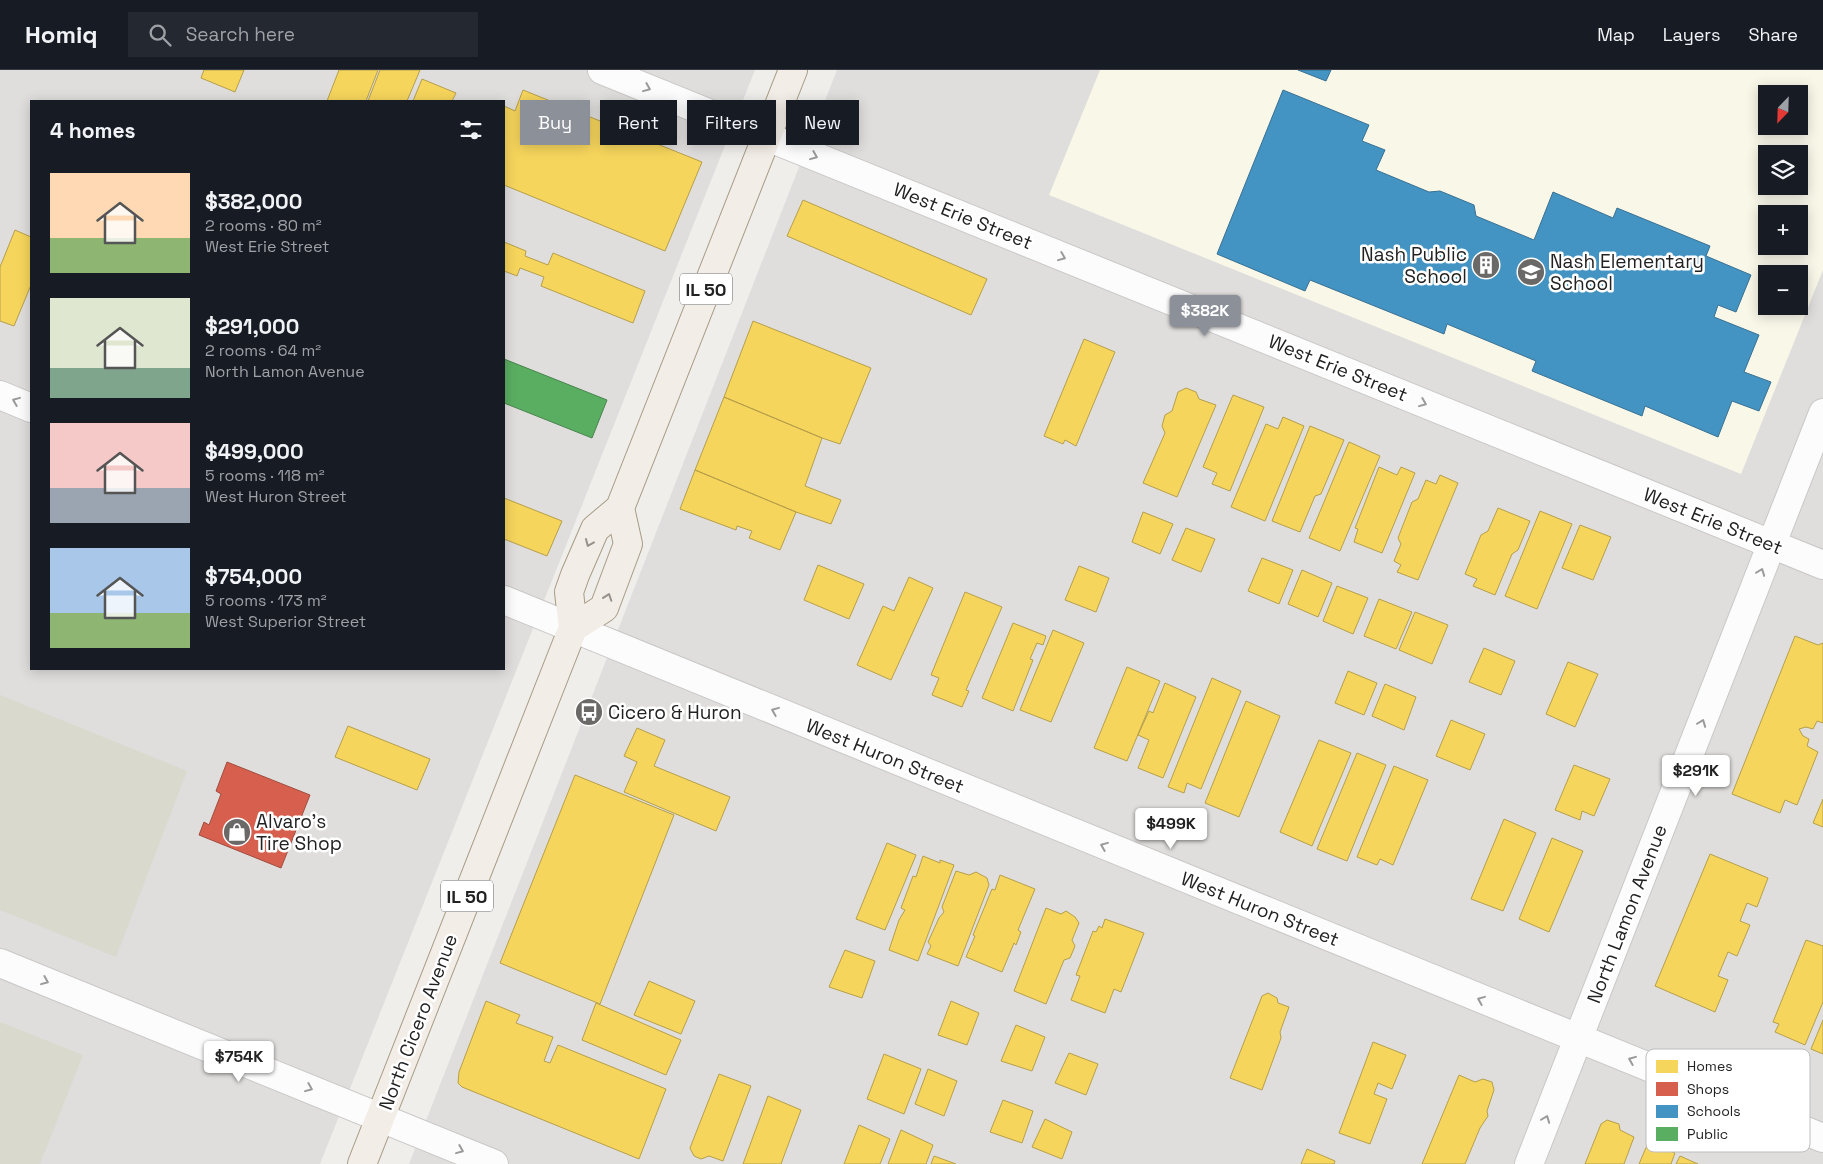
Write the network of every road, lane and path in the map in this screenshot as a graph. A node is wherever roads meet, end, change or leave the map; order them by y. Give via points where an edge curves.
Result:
1 (602, 70) edge
2 (793, 70) edge
3 (687, 105) edge
4 (776, 112) edge
5 (776, 141) edge
6 (763, 145) edge
7 (0, 395) edge
8 (30, 408) edge
9 (1823, 413) edge
10 (620, 508) junction
11 (1771, 545) junction
12 (1823, 565) edge
13 (505, 600) edge
14 (573, 628) junction
15 (0, 963) edge
16 (1578, 1039) junction
17 (1646, 1066) edge
18 (380, 1117) junction
19 (1810, 1133) edge
20 (1823, 1138) edge
21 (362, 1164) edge
22 (494, 1164) edge
23 (1529, 1164) edge

1 -> 3 street, West Erie Street
2 - 4 main road, North Cicero Avenue / IL 50
5 -> 11 street, West Erie Street
6 - 10 main road, North Cicero Avenue / IL 50
8 -> 7 street
9 - 11 street, North Lamon Avenue
10 -> 14 main road, North Cicero Avenue / IL 50 via 595,529 575,575 569,592
14 -> 10 main road via 604,608 628,544
11 - 12 street, West Erie Street
16 -> 11 street, North Lamon Avenue
13 - 14 street, West Huron Street
16 -> 14 street, West Huron Street
14 - 18 main road, North Cicero Avenue / IL 50
15 -> 18 street
17 -> 16 street, West Huron Street
23 -> 16 street, North Lamon Avenue
18 - 21 main road, North Cicero Avenue / IL 50
18 -> 22 street
20 -> 19 street, West Huron Street

